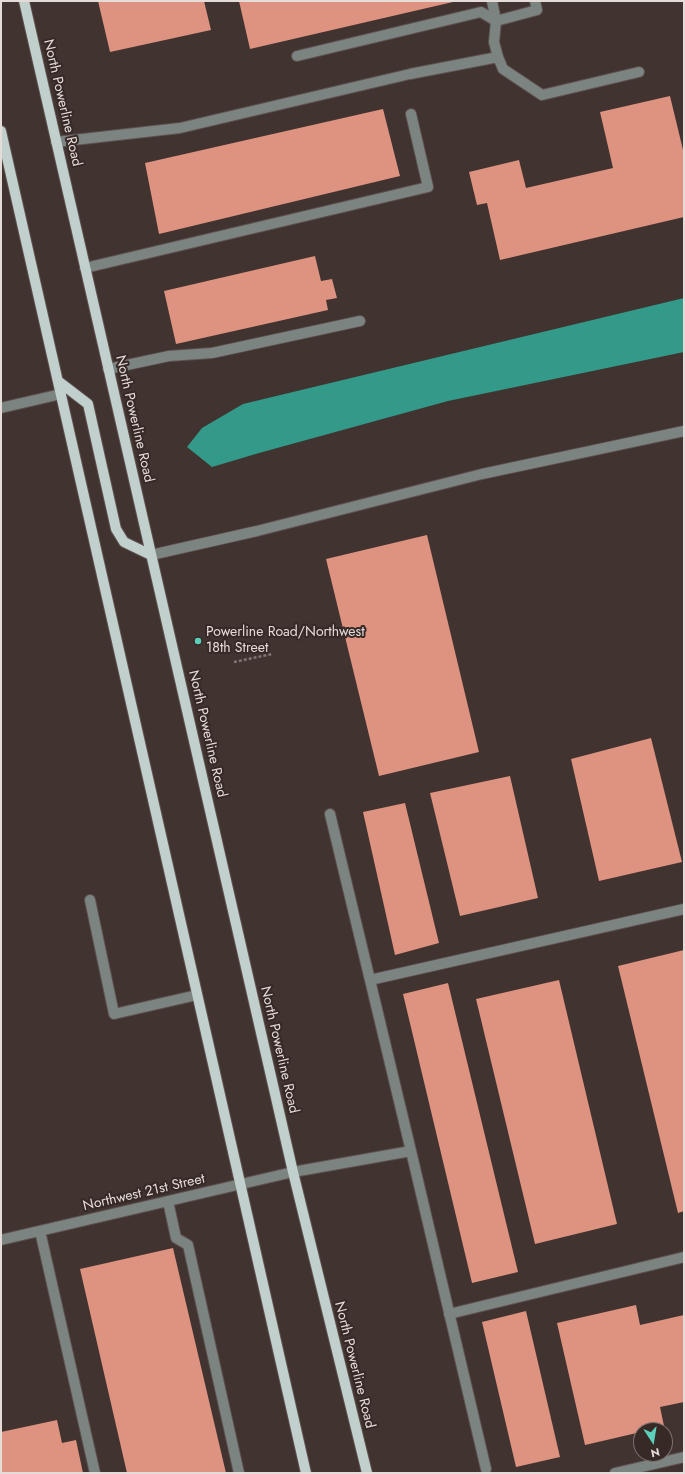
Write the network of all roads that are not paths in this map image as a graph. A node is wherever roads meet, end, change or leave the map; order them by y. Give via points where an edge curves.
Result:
1 (24, 1) edge
2 (492, 1) edge
3 (535, 1) edge
4 (496, 21) junction
5 (297, 56) dead end
6 (498, 57) junction
7 (639, 72) dead end
8 (411, 114) dead end
9 (1, 130) edge
10 (56, 142) junction
11 (3, 149) edge
12 (85, 268) junction
13 (360, 322) dead end
14 (108, 369) junction
15 (58, 380) junction
16 (61, 394) junction
17 (1, 408) edge
18 (684, 431) edge
19 (151, 555) junction
20 (330, 814) dead end
21 (90, 900) dead end
22 (684, 909) edge
23 (370, 980) junction
24 (197, 995) junction
25 (411, 1151) junction
26 (293, 1172) junction
27 (240, 1185) junction
28 (168, 1201) junction
29 (40, 1231) junction
30 (1, 1240) edge
31 (684, 1257) edge
32 (449, 1314) junction
33 (684, 1457) edge
34 (486, 1469) dead end
35 (95, 1473) edge
36 (239, 1473) edge
37 (306, 1473) edge
38 (366, 1473) edge
39 (615, 1473) edge

1 - 10 main road, North Powerline Road
2 - 4 street
3 - 4 street via 537,10
4 - 5 street via 481,12
4 - 6 street via 494,42
6 - 7 street via 503,69 542,95
6 - 10 street via 410,74 180,128
8 - 12 street via 428,187
9 - 11 main road
10 - 12 main road, North Powerline Road
11 - 15 main road
12 - 14 main road, North Powerline Road
13 - 14 street via 212,353 169,356
14 - 19 main road, North Powerline Road
15 - 16 main road
15 - 19 main road via 88,404 116,529 124,542
16 - 17 street
16 - 24 main road
18 - 19 street via 482,474
19 - 26 main road, North Powerline Road
20 - 23 street
21 - 24 street via 114,1014
22 - 23 street
23 - 25 street
24 - 27 main road
25 - 26 street, Northwest 21st Street
25 - 32 street
26 - 27 street, Northwest 21st Street
26 - 38 main road, North Powerline Road
27 - 28 street, Northwest 21st Street
27 - 37 main road
28 - 29 street, Northwest 21st Street
28 - 36 street via 176,1238 188,1244
29 - 30 street, Northwest 21st Street
29 - 35 street
31 - 32 street
32 - 34 street
33 - 39 street

